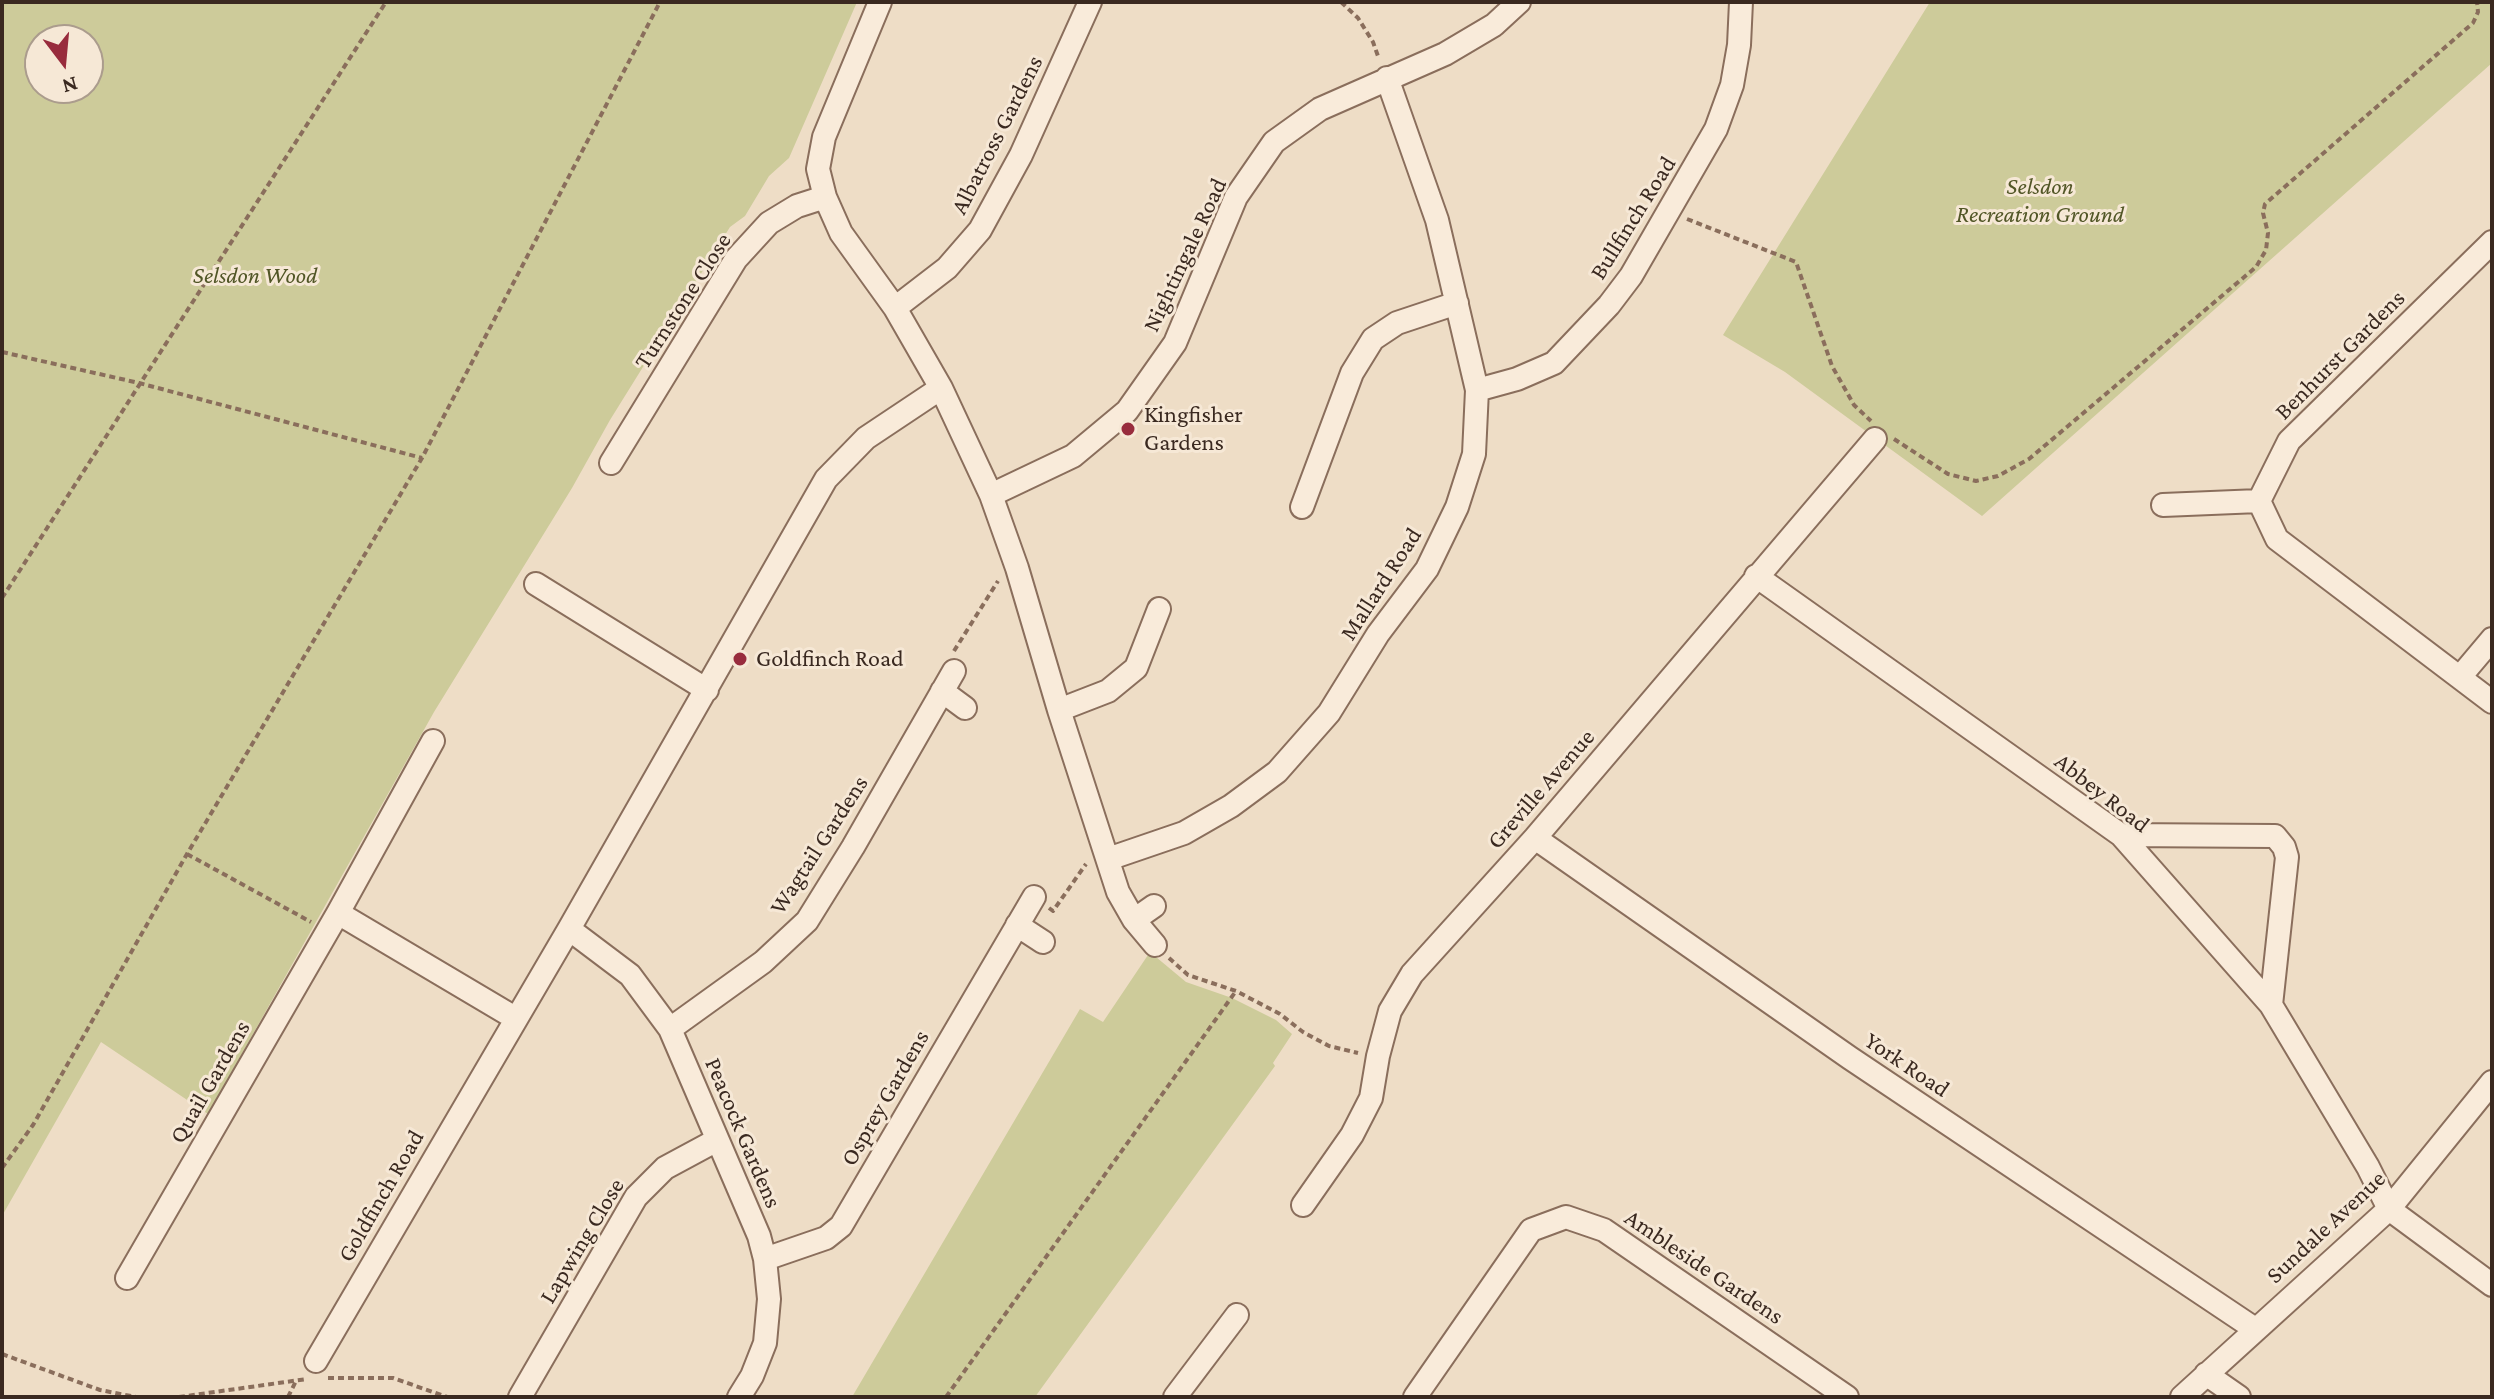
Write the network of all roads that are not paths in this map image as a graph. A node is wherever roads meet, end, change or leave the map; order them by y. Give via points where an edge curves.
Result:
1 (880, 2) edge
2 (1090, 2) edge
3 (1519, 2) edge
4 (1741, 2) edge
5 (1387, 78) junction
6 (825, 197) junction
7 (2492, 242) edge
8 (1457, 303) junction
9 (895, 308) junction
10 (941, 388) junction
11 (1477, 390) junction
12 (1878, 435) road end
13 (611, 463) dead end
14 (991, 495) junction
15 (2259, 501) junction
16 (2163, 505) dead end
17 (1302, 507) dead end
18 (1756, 576) junction
19 (536, 584) dead end
20 (1160, 625) dead end
21 (2492, 639) edge
22 (954, 671) road end
23 (2460, 677) junction
24 (707, 690) junction
25 (942, 691) junction
26 (2492, 702) edge
27 (965, 708) dead end
28 (1059, 710) junction
29 (433, 741) dead end
30 (2121, 835) junction
31 (1535, 838) junction
32 (1104, 848) junction
33 (1034, 897) road end
34 (1154, 906) dead end
35 (1134, 920) junction
36 (333, 922) junction
37 (1017, 925) junction
38 (569, 929) junction
39 (1043, 942) dead end
40 (1155, 945) road end
41 (2271, 1005) junction
42 (515, 1018) junction
43 (670, 1029) junction
44 (2492, 1082) edge
45 (717, 1140) junction
46 (1303, 1205) dead end
47 (2389, 1209) junction
48 (765, 1259) junction
49 (127, 1278) dead end
50 (2492, 1285) edge
51 (1237, 1315) dead end
52 (2255, 1329) junction
53 (317, 1373) road end
54 (2206, 1374) junction
55 (1834, 1393) edge
56 (520, 1397) edge
57 (739, 1397) edge
58 (1175, 1397) edge
59 (1415, 1397) edge
60 (2182, 1397) edge
61 (2239, 1397) edge

1 - 6 street via 824,137 818,169
2 - 9 street, Albatross Gardens via 1021,155 980,230 947,268
3 - 5 street, Nightingale Road via 1494,25 1445,54
4 - 11 street, Bullfinch Road via 1732,85 1716,129 1631,276 1554,363
5 - 8 street, Mallard Road via 1437,220
5 - 14 street, Nightingale Road via 1320,109 1274,142 1236,197 1175,343 1127,411 1073,456
6 - 9 street via 841,233
6 - 13 street, Turnstone Close via 769,223 736,259
7 - 15 street, Benhurst Gardens via 2289,441
8 - 11 street, Mallard Road
8 - 17 street via 1397,323 1373,339 1352,373
9 - 10 street
10 - 14 street
10 - 24 street, Goldfinch Road via 866,438 826,479
11 - 32 street, Mallard Road via 1474,454 1457,507 1427,569 1329,713 1277,772 1231,806 1184,833
12 - 18 street, Greville Avenue
14 - 28 street
15 - 16 street
15 - 23 street via 2277,539
18 - 30 street, Abbey Road
18 - 31 street, Greville Avenue
19 - 24 street
20 - 28 street via 1136,668 1108,691
21 - 23 street
22 - 25 street, Wagtail Gardens
23 - 26 street
24 - 38 street, Goldfinch Road
25 - 27 street
25 - 43 street, Wagtail Gardens via 807,921 763,962
28 - 32 street
29 - 36 street, Quail Gardens
30 - 41 street, Abbey Road
30 - 41 street via 2275,836 2287,857
31 - 46 street, Greville Avenue via 1412,974 1390,1011 1371,1098
31 - 52 street, York Road via 1850,1058
32 - 35 street
33 - 37 street, Osprey Gardens
34 - 35 street
35 - 40 street
36 - 42 street
36 - 49 street, Quail Gardens
37 - 39 street
37 - 48 street, Osprey Gardens via 841,1226 826,1238
38 - 42 street, Goldfinch Road
38 - 43 street, Peacock Gardens via 630,975
41 - 47 street, Abbey Road
42 - 53 street, Goldfinch Road
43 - 45 street, Peacock Gardens
44 - 47 street, Sundale Avenue
45 - 48 street, Peacock Gardens
45 - 56 street, Lapwing Close via 665,1168 636,1197
47 - 50 street
47 - 52 street, Sundale Avenue
48 - 57 street, Peacock Gardens via 765,1343
51 - 58 street
52 - 54 street, Sundale Avenue
54 - 60 street, Sundale Avenue
54 - 61 street
55 - 59 street, Ambleside Gardens via 1604,1230 1566,1217 1531,1230

